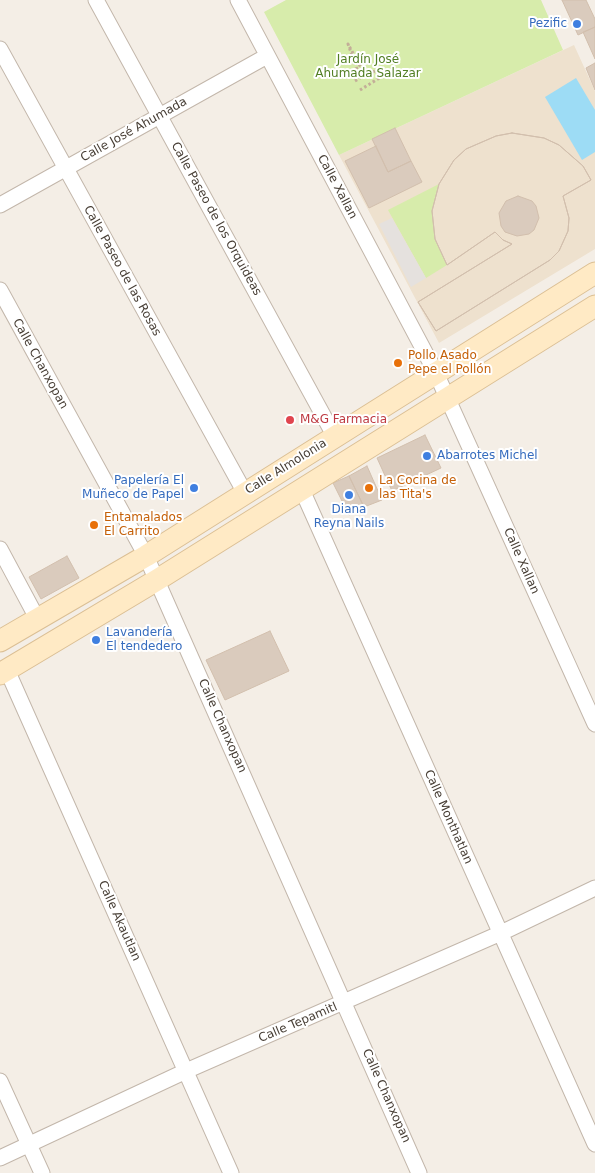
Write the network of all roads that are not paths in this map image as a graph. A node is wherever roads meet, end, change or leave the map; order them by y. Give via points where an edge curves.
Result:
1 (96, 0) edge
2 (238, 0) edge
3 (0, 48) edge
4 (268, 56) junction
5 (159, 116) junction
6 (66, 169) junction
7 (0, 205) edge
8 (595, 273) edge
9 (0, 290) edge
10 (595, 307) edge
11 (436, 373) junction
12 (448, 398) junction
13 (336, 437) junction
14 (302, 490) junction
15 (245, 493) junction
16 (0, 549) edge
17 (146, 556) junction
18 (157, 580) junction
19 (38, 620) junction
20 (0, 641) edge
21 (3, 672) edge
22 (595, 724) edge
23 (595, 888) edge
24 (500, 933) junction
25 (345, 1003) junction
26 (186, 1071) junction
27 (0, 1081) edge
28 (595, 1144) edge
29 (29, 1146) junction
30 (0, 1158) edge
31 (42, 1173) edge
32 (231, 1173) edge
33 (419, 1173) edge

1 - 5 street, Calle Paseo de los Orquideas
2 - 4 street, Calle Xallan
3 - 6 street, Calle Paseo de las Rosas
4 - 5 street, Calle José Ahumada
4 - 11 street, Calle Xallan
5 - 6 street, Calle José Ahumada
5 - 13 street, Calle Paseo de los Orquideas
6 - 7 street, Calle José Ahumada
6 - 15 street, Calle Paseo de las Rosas
8 - 11 street, Calle Almolonia
9 - 17 street, Calle Chanxopan
10 - 12 street
11 - 12 street, Calle Xallan
11 - 13 street, Calle Almolonia
12 - 14 street
12 - 22 street, Calle Xallan
13 - 15 street, Calle Almolonia
14 - 18 street
14 - 24 street, Calle Monthatlan
15 - 17 street, Calle Almolonia
16 - 19 street
17 - 18 street, Calle Chanxopan
17 - 19 street, Calle Almolonia
18 - 21 street
18 - 25 street, Calle Chanxopan
19 - 20 street, Calle Almolonia
21 - 26 street, Calle Akautlan
23 - 24 street, Calle Tepamitl
24 - 25 street, Calle Tepamitl
24 - 28 street, Calle Monthatlan
25 - 26 street, Calle Tepamitl
25 - 33 street, Calle Chanxopan
26 - 29 street, Calle Tepamitl
26 - 32 street, Calle Akautlan
27 - 29 street
29 - 30 street, Calle Tepamitl
29 - 31 street

